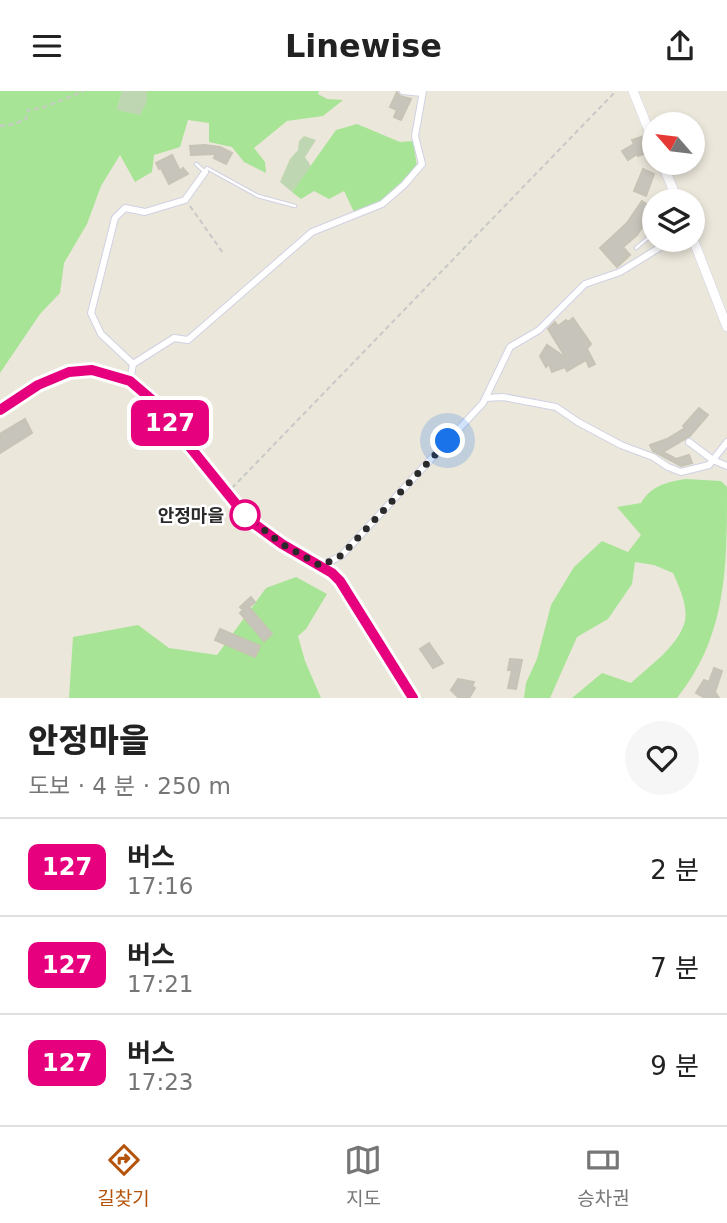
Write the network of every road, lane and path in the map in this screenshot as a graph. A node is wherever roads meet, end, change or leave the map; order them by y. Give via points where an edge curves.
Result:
1 (84, 91) edge
2 (403, 91) edge
3 (616, 91) edge
4 (634, 91) edge
5 (423, 92) edge
6 (642, 112) edge
7 (0, 126) edge
8 (196, 164) dead end
9 (205, 172) junction
10 (185, 200) junction
11 (295, 206) dead end
12 (642, 244) edge
13 (636, 249) dead end
14 (652, 252) edge
15 (698, 252) edge
16 (223, 253) dead end
17 (727, 327) edge
18 (133, 364) junction
19 (130, 381) junction
20 (486, 398) junction
21 (0, 410) edge
22 (689, 442) dead end
23 (727, 442) edge
24 (713, 460) junction
25 (727, 466) edge
26 (226, 494) junction
27 (321, 566) junction
28 (413, 698) edge

1 - 7 path via 28,110 26,119
2 - 5 street
3 - 26 path
4 - 6 main road
5 - 18 street via 415,136 422,163 404,185 382,204 312,232 188,340 174,338
8 - 9 lane
9 - 10 street
9 - 11 lane via 207,168 258,197
10 - 16 path
10 - 18 street via 145,212 125,208 115,218 91,313 101,334
12 - 13 lane
14 - 20 street via 620,272 585,284 539,330 510,347
15 - 17 main road
18 - 19 street
19 - 21 main road via 92,370 69,372 38,385
19 - 26 main road via 151,399
20 - 24 street via 556,407 621,445 681,472
20 - 27 street via 342,555
22 - 24 street
23 - 24 street
24 - 25 street
26 - 27 main road via 249,520
27 - 28 main road via 340,581

